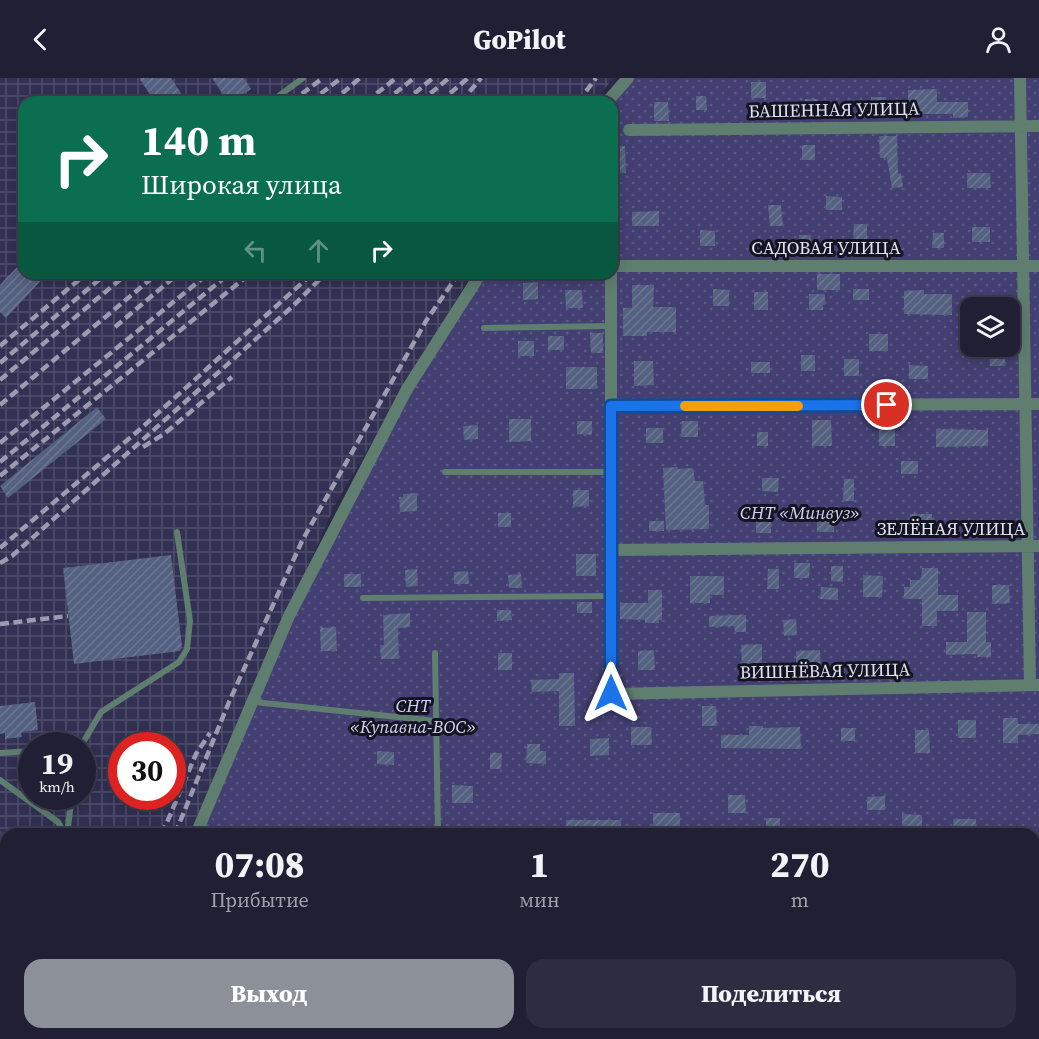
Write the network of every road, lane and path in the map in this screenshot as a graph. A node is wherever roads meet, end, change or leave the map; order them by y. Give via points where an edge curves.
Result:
1 (303, 78) edge
2 (628, 78) edge
3 (1020, 78) edge
4 (280, 94) dead end
5 (612, 96) edge
6 (1021, 126) junction
7 (1039, 126) edge
8 (629, 130) dead end
9 (618, 266) edge
10 (1023, 266) junction
11 (1039, 266) edge
12 (477, 279) edge
13 (611, 279) edge
14 (611, 326) junction
15 (484, 328) dead end
16 (1039, 404) edge
17 (1025, 405) junction
18 (611, 406) junction
19 (445, 472) dead end
20 (611, 472) junction
21 (177, 532) dead end
22 (1033, 546) edge
23 (611, 550) junction
24 (611, 596) junction
25 (363, 598) dead end
26 (435, 653) dead end
27 (1034, 685) edge
28 (252, 702) junction
29 (436, 721) junction
30 (89, 732) edge
31 (18, 752) edge
32 (0, 753) edge
33 (0, 780) edge
34 (70, 810) edge
35 (62, 828) edge
36 (67, 828) edge
37 (199, 828) edge
38 (438, 828) edge

1 - 4 lane
2 - 5 street
3 - 6 street
6 - 7 street, БАШЕННАЯ УЛИЦА
6 - 8 street, БАШЕННАЯ УЛИЦА
6 - 10 street
9 - 10 street, САДОВАЯ УЛИЦА
10 - 11 street, САДОВАЯ УЛИЦА
10 - 17 street
12 - 28 street via 407,389 289,616
13 - 14 street
14 - 15 lane
14 - 18 street
16 - 17 street
17 - 18 street
17 - 22 street
18 - 20 street
19 - 20 lane
20 - 23 street
21 - 30 lane via 190,621 187,649 179,662 101,712
22 - 23 street, ЗЕЛЁНАЯ УЛИЦА
22 - 27 street
23 - 24 street
24 - 25 lane
24 - 27 street, ВИШНЁВАЯ УЛИЦА via 611,693
26 - 29 lane
28 - 29 lane
28 - 37 street
29 - 38 lane
31 - 32 lane
33 - 35 lane
34 - 36 lane

